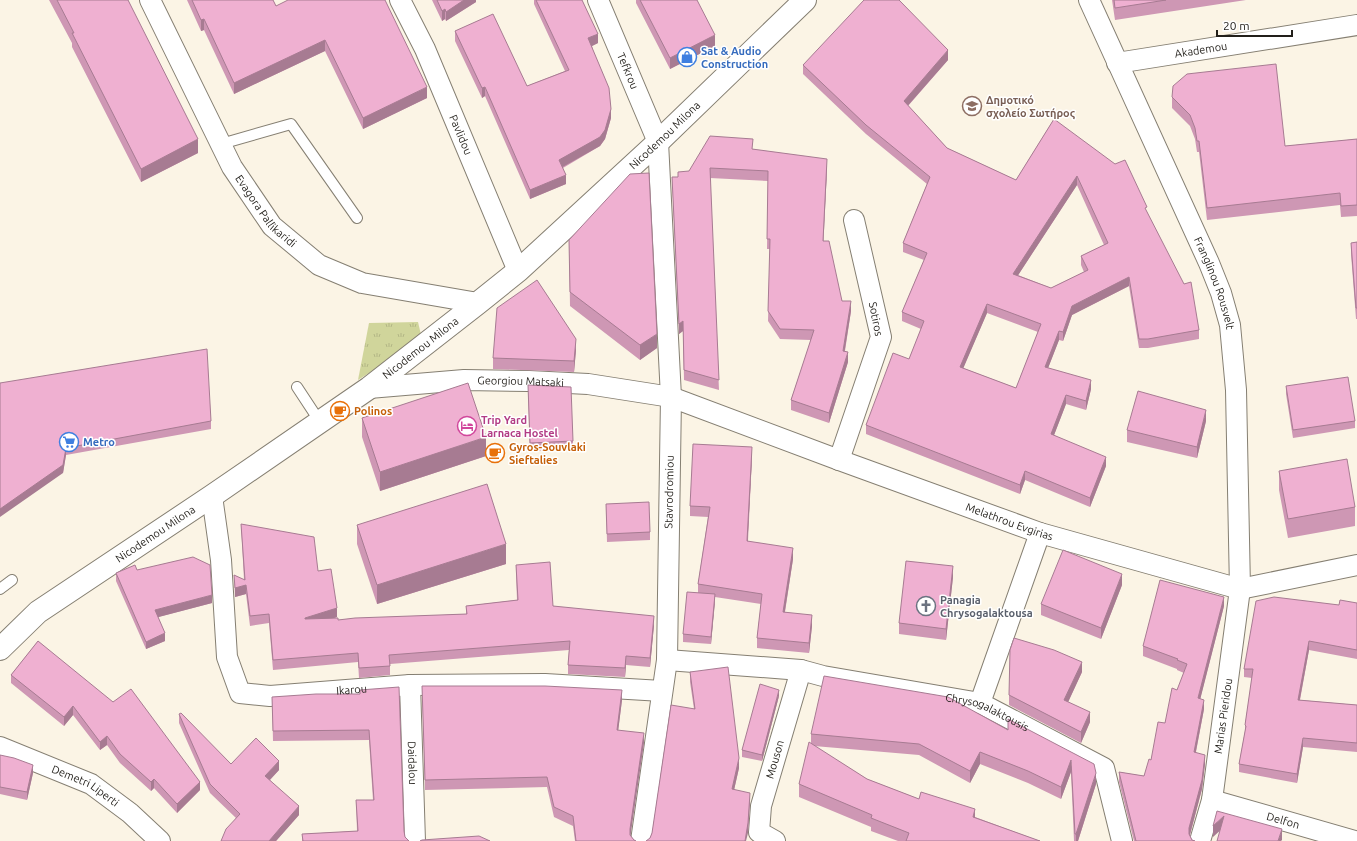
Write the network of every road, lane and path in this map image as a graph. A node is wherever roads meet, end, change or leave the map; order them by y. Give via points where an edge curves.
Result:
1 (150, 0) edge
2 (400, 0) edge
3 (598, 0) edge
4 (805, 0) edge
5 (1089, 0) edge
6 (1357, 25) edge
7 (1116, 63) junction
8 (658, 142) junction
9 (221, 144) junction
10 (357, 218) dead end
11 (854, 220) dead end
12 (518, 271) junction
13 (478, 303) junction
14 (297, 388) dead end
15 (369, 388) junction
16 (671, 397) junction
17 (320, 422) junction
18 (839, 460) junction
19 (212, 496) junction
20 (1040, 533) junction
21 (1357, 565) edge
22 (12, 580) dead end
23 (0, 589) edge
24 (1240, 590) junction
25 (0, 649) edge
26 (667, 660) junction
27 (801, 670) junction
28 (410, 685) junction
29 (662, 691) junction
30 (980, 703) junction
31 (0, 748) edge
32 (1212, 800) junction
33 (160, 841) edge
34 (415, 841) edge
35 (641, 841) edge
36 (775, 841) edge
37 (1122, 841) edge
38 (1200, 841) edge
39 (1355, 841) edge

1 - 9 street, Evagora Pallikaridi
2 - 12 street, Pavlidou via 425,49
3 - 8 street, Tefkrou
4 - 8 main road, Nicodemou Milona
5 - 7 street, Franglinou Rousvelt
6 - 7 street, Akademou
7 - 24 street, Franglinou Rousvelt via 1209,263 1222,293 1230,325 1236,390
8 - 12 main road, Nicodemou Milona
8 - 16 street, Stavrodromiou
9 - 10 lane via 291,124
9 - 13 street, Evagora Pallikaridi via 232,167 272,226 319,265 362,284
11 - 18 street, Sotiros via 881,337
12 - 13 main road, Nicodemou Milona
13 - 15 main road, Nicodemou Milona
14 - 17 lane
15 - 16 street, Georgiou Matsaki via 464,380 529,381 588,384
15 - 17 main road, Nicodemou Milona
16 - 18 street, Melathrou Evgirias
16 - 26 street, Stavrodromiou
17 - 19 main road, Nicodemou Milona
18 - 20 street, Melathrou Evgirias
19 - 25 main road, Nicodemou Milona via 38,612
19 - 28 street, Ikarou via 221,560 228,657 240,693 270,696
20 - 24 street, Melathrou Evgirias
20 - 30 street
21 - 24 street, Melathrou Evgirias
22 - 23 lane
24 - 32 street, Marias Pieridou
26 - 27 street, Chrysogalaktousis
26 - 29 street, Stavrodromiou
27 - 30 street, Chrysogalaktousis
27 - 36 street, Mouson via 761,806 759,832
28 - 29 street, Ikarou via 546,684
28 - 34 street, Daidalou
29 - 35 street, Stavrodromiou
30 - 37 street, Chrysogalaktousis via 1104,768
31 - 33 street, Demetri Liperti via 91,784 130,813
32 - 38 street, Marias Pieridou
32 - 39 street, Delfon

